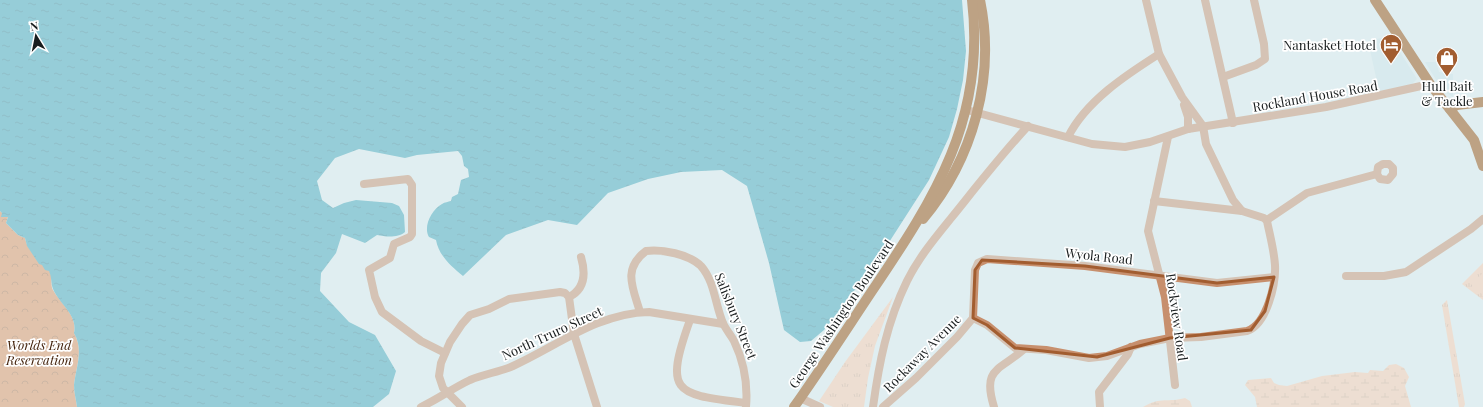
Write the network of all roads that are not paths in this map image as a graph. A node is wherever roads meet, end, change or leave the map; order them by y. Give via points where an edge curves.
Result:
1 (972, 0) edge
2 (980, 0) edge
3 (1146, 0) edge
4 (1205, 0) edge
5 (1254, 0) edge
6 (1375, 0) edge
7 (1159, 54) junction
8 (1223, 78) junction
9 (1430, 84) junction
10 (1182, 97) junction
11 (1483, 102) edge
12 (1450, 109) junction
13 (967, 110) junction
14 (977, 113) junction
15 (1233, 123) junction
16 (1028, 126) junction
17 (1203, 126) junction
18 (1188, 129) junction
19 (1068, 137) junction
20 (1168, 137) junction
21 (1483, 166) edge
22 (1377, 174) dead end
23 (364, 184) dead end
24 (1154, 201) junction
25 (1242, 211) junction
26 (1483, 219) edge
27 (1267, 220) junction
28 (910, 235) junction
29 (581, 257) dead end
30 (1160, 275) junction
31 (1346, 276) dead end
32 (1274, 277) junction
33 (568, 297) junction
34 (640, 312) junction
35 (973, 318) junction
36 (690, 320) junction
37 (723, 324) junction
38 (574, 334) junction
39 (1170, 338) junction
40 (1131, 347) junction
41 (1023, 350) junction
42 (445, 353) junction
43 (1175, 385) dead end
44 (448, 393) junction
45 (800, 398) junction
46 (746, 405) edge
47 (421, 407) edge
48 (462, 407) edge
49 (597, 407) edge
50 (794, 407) edge
51 (820, 407) edge
52 (873, 407) edge
53 (883, 407) edge
54 (994, 407) edge
55 (1100, 407) edge

1 - 13 main road, George Washington Boulevard via 974,52
2 - 14 main road, George Washington Boulevard via 985,58
3 - 7 street
4 - 8 street
5 - 8 street via 1265,59
6 - 9 main road
7 - 10 street
7 - 19 street via 1101,97 1076,123
8 - 15 street
9 - 12 main road
9 - 15 street, Rockland House Road via 1326,107
10 - 17 street
10 - 18 street via 1188,117
11 - 12 main road
12 - 21 main road via 1474,140
13 - 14 street, Rockland House Road
13 - 28 main road, George Washington Boulevard via 948,163
14 - 16 street, Rockland House Road
14 - 28 main road, George Washington Boulevard via 959,167 933,207
15 - 17 street, Rockland House Road
16 - 19 street, Rockland House Road
16 - 52 street via 931,242 916,264 885,338
17 - 18 street, Rockland House Road
17 - 25 street via 1206,144 1233,200
18 - 20 street, Rockland House Road
19 - 20 street, Rockland House Road via 1092,144 1120,147 1135,146
20 - 24 street, Rockview Road
22 - 27 street via 1307,193
23 - 42 street via 408,179 412,185 412,234 393,245 390,258 369,270 375,297 382,312 421,341
24 - 25 street
24 - 30 street, Rockview Road via 1148,231
25 - 27 street
26 - 31 street via 1406,272 1384,276
27 - 32 street
28 - 45 main road, George Washington Boulevard
29 - 33 street via 584,268 583,282 576,294
30 - 32 street, Wyola Road via 1217,283
30 - 35 street, Wyola Road via 987,259 978,263 975,270
30 - 39 street, Rockview Road
32 - 39 street, Rockaway Avenue via 1265,311 1251,330 1201,337
33 - 38 street
33 - 42 street via 565,293 549,292 510,299 489,310 474,313 455,334
34 - 36 street, North Truro Street via 663,313
34 - 37 street, Salisbury Street via 631,281 632,269 637,257 646,251 654,250 687,258 700,266 709,279
34 - 38 street, North Truro Street via 607,320
35 - 41 street, Rockaway Avenue via 987,325 1015,348
35 - 53 street, Rockaway Avenue via 958,337
36 - 37 street, North Truro Street
36 - 46 street via 676,370 679,383 684,389 699,397
37 - 46 street, Salisbury Street via 735,342 745,371
38 - 44 street, North Truro Street via 513,366 475,378
38 - 49 street
39 - 40 street, Rockaway Avenue
39 - 43 street, Rockview Road
40 - 41 street, Rockaway Avenue via 1106,356 1089,358 1046,350
40 - 55 street via 1099,392
41 - 54 street via 998,367 991,377 990,388
42 - 44 street via 440,376 443,388
44 - 47 street, North Truro Street
44 - 48 street
45 - 50 main road, George Washington Boulevard
45 - 51 street

